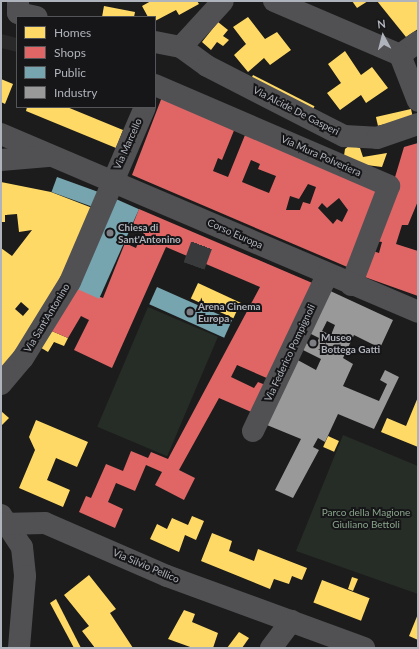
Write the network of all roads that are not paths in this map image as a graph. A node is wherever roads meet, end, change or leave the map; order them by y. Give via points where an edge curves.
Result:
1 (18, 1) edge
2 (223, 1) edge
3 (274, 1) edge
4 (32, 16) edge
5 (156, 42) edge
6 (418, 42) edge
7 (181, 47) junction
8 (400, 55) junction
9 (156, 84) edge
10 (418, 101) edge
11 (145, 108) edge
12 (418, 124) edge
13 (1, 134) edge
14 (51, 155) junction
15 (1, 160) edge
16 (112, 180) junction
17 (327, 275) junction
18 (351, 285) junction
19 (418, 321) edge
20 (2, 382) edge
21 (253, 431) dead end
22 (4, 520) edge
23 (290, 621) junction
24 (19, 648) edge
25 (271, 648) edge
26 (364, 648) edge

1 - 4 street via 18,13
2 - 7 street
3 - 8 street
5 - 7 street, Via Alcide De Gasperi
6 - 8 street
7 - 12 street, Via Alcide De Gasperi via 207,66 344,136 377,138
8 - 10 street
9 - 18 street, Via Mura Polveriera via 389,186
11 - 16 street, Via Marcello
13 - 14 street, Corso Europa
14 - 15 street, Corso Europa
14 - 16 street, Corso Europa
16 - 17 street, Corso Europa via 208,230
16 - 20 street, Via Sant'Antonino via 70,282 23,358
17 - 18 street, Corso Europa
17 - 21 street, Via Federico Pompignoli
18 - 19 street, Corso Europa
22 - 23 street, Via Silvio Pellico via 45,523 167,576
22 - 24 street via 22,547 25,576
23 - 25 street
23 - 26 street, Via Silvio Pellico

